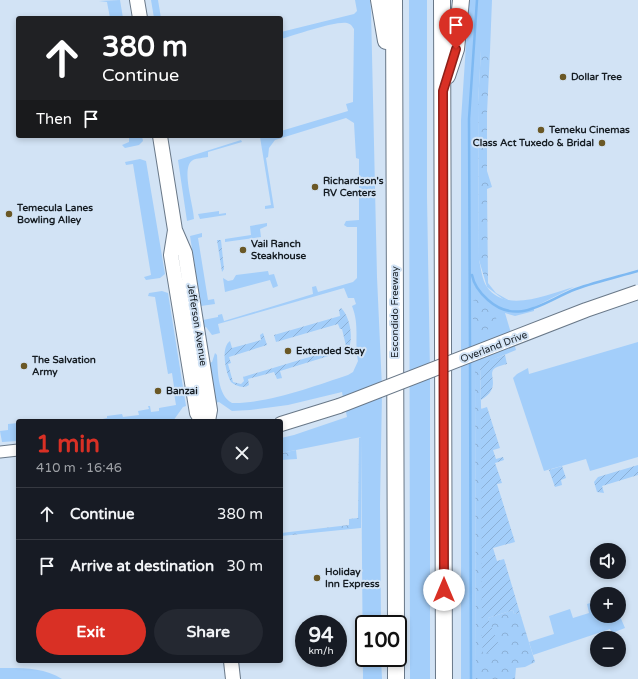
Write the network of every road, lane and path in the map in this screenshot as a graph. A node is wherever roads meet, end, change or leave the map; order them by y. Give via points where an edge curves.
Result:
1 (137, 0) edge
2 (379, 0) edge
3 (394, 0) edge
4 (442, 0) edge
5 (462, 0) edge
6 (140, 16) edge
7 (443, 91) junction
8 (394, 94) junction
9 (160, 138) edge
10 (175, 230) junction
11 (638, 292) edge
12 (201, 419) edge
13 (208, 419) edge
14 (283, 423) edge
15 (16, 450) edge
16 (0, 452) edge
17 (396, 615) edge
18 (231, 663) edge
19 (396, 667) edge
20 (233, 679) edge
21 (396, 679) edge
22 (444, 679) edge

1 - 6 main road
2 - 8 highway
3 - 8 highway, Escondido Freeway
4 - 7 highway
5 - 7 highway via 456,49
7 - 22 highway
8 - 17 highway, Escondido Freeway
9 - 10 main road, Jefferson Avenue
10 - 12 main road, Jefferson Avenue via 171,254 197,413
10 - 13 main road, Jefferson Avenue via 185,253 210,410
11 - 14 main road, Overland Drive, bridge via 339,406
15 - 16 street
18 - 20 main road
19 - 21 highway

